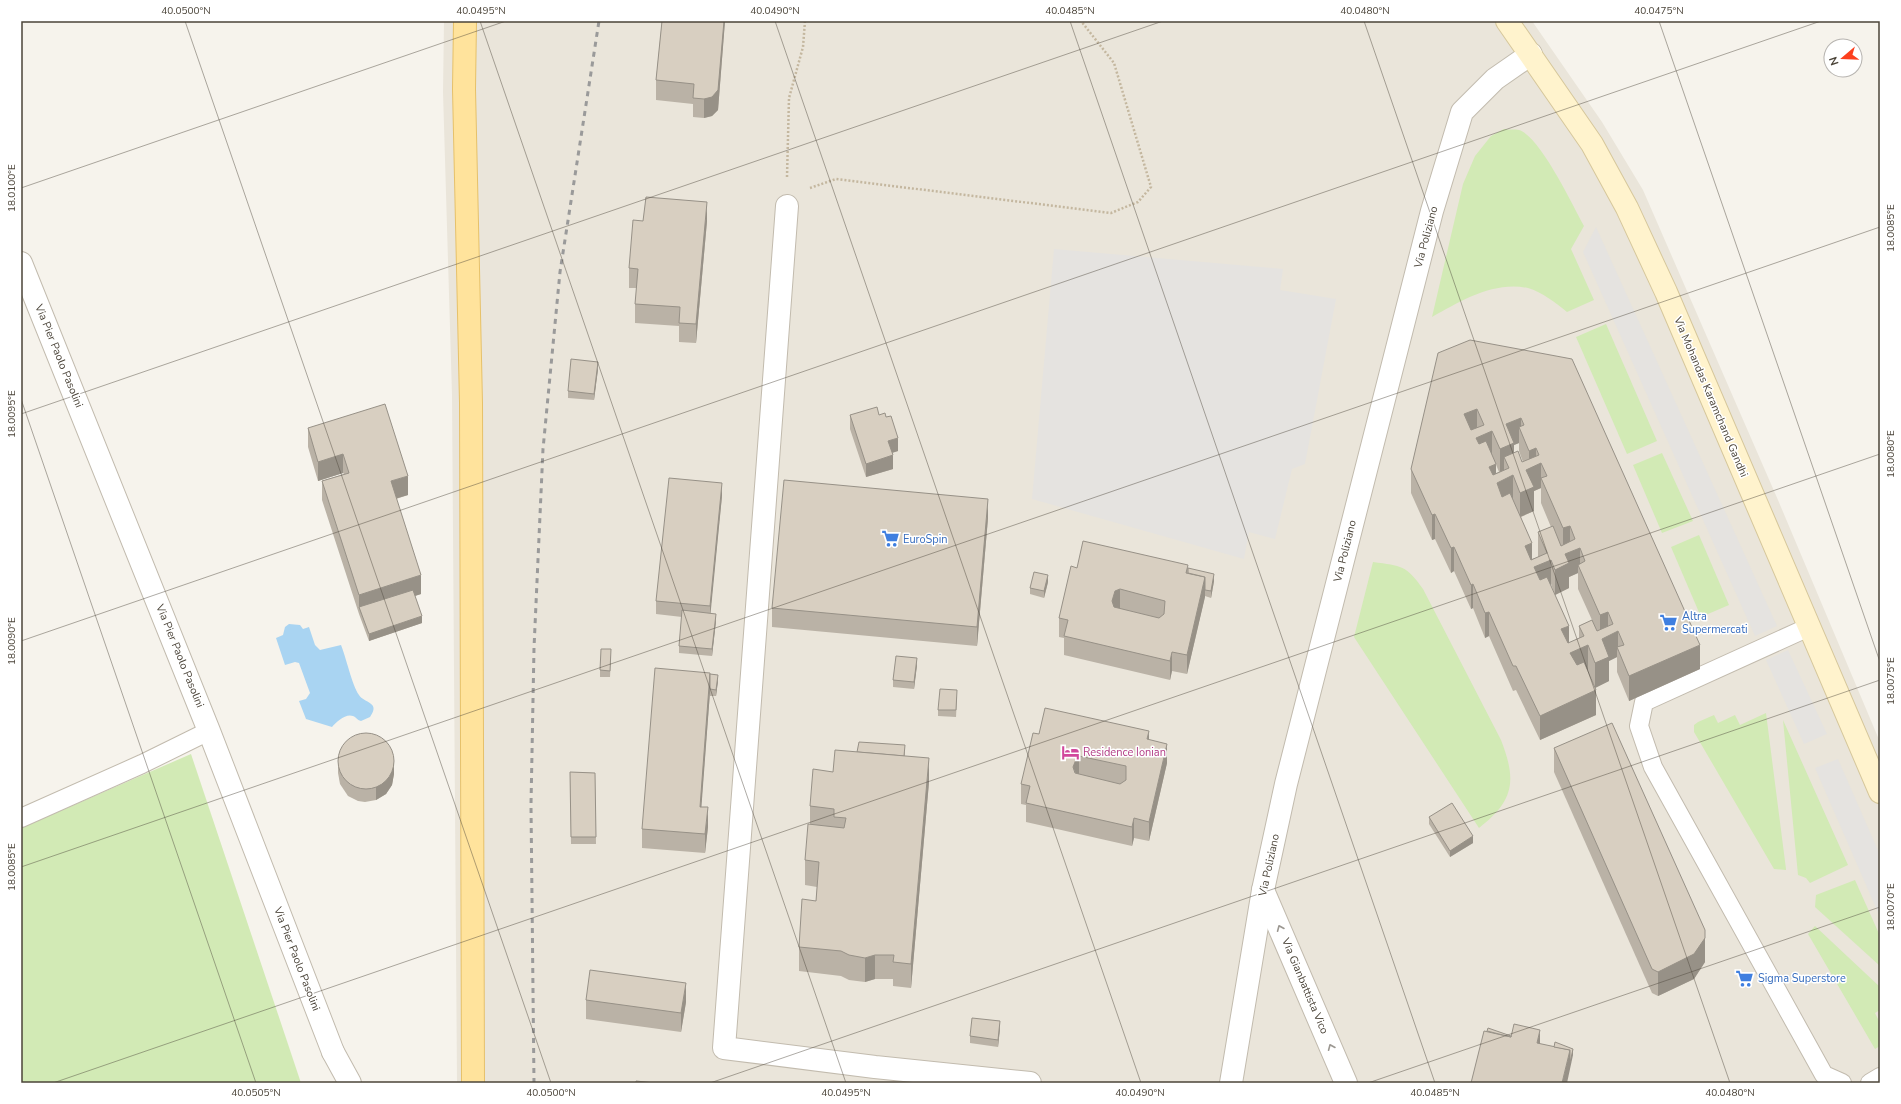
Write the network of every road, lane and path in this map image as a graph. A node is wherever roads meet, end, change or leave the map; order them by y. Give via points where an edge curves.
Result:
1 (465, 21) edge
2 (805, 21) edge
3 (1081, 21) edge
4 (1507, 21) edge
5 (1531, 54) junction
6 (786, 214) junction
7 (21, 263) edge
8 (1810, 627) junction
9 (210, 731) junction
10 (1880, 792) edge
11 (21, 818) edge
12 (1263, 890) junction
13 (332, 1052) junction
14 (875, 1075) edge
15 (1880, 1076) edge
16 (472, 1081) edge
17 (338, 1083) edge
18 (350, 1083) edge
19 (1030, 1083) edge
20 (1231, 1083) edge
21 (1346, 1083) edge
22 (1842, 1083) edge
23 (1870, 1083) edge

1 - 16 main road via 464,89 471,403
2 - 6 path via 803,47 788,98
3 - 6 path via 1114,64 1151,187 1138,202 1110,213 836,179 810,188
4 - 5 main road, Via Mohandas Karamchand Gandhi
5 - 8 main road, Via Mohandas Karamchand Gandhi via 1592,144 1627,208
5 - 12 street, Via Poliziano via 1495,79 1462,112 1432,211 1286,784
6 - 14 street via 724,1048
7 - 9 street, Via Pier Paolo Pasolini
8 - 10 main road, Via Mohandas Karamchand Gandhi
8 - 22 lane via 1644,702 1639,726 1653,767 1824,1075
9 - 11 lane
9 - 13 street, Via Pier Paolo Pasolini
12 - 20 street, Via Poliziano
21 -> 12 street, Via Gianbattista Vico
13 - 17 street, Via Pier Paolo Pasolini
13 - 18 street, Via Pier Paolo Pasolini
14 - 19 street
15 - 23 lane

